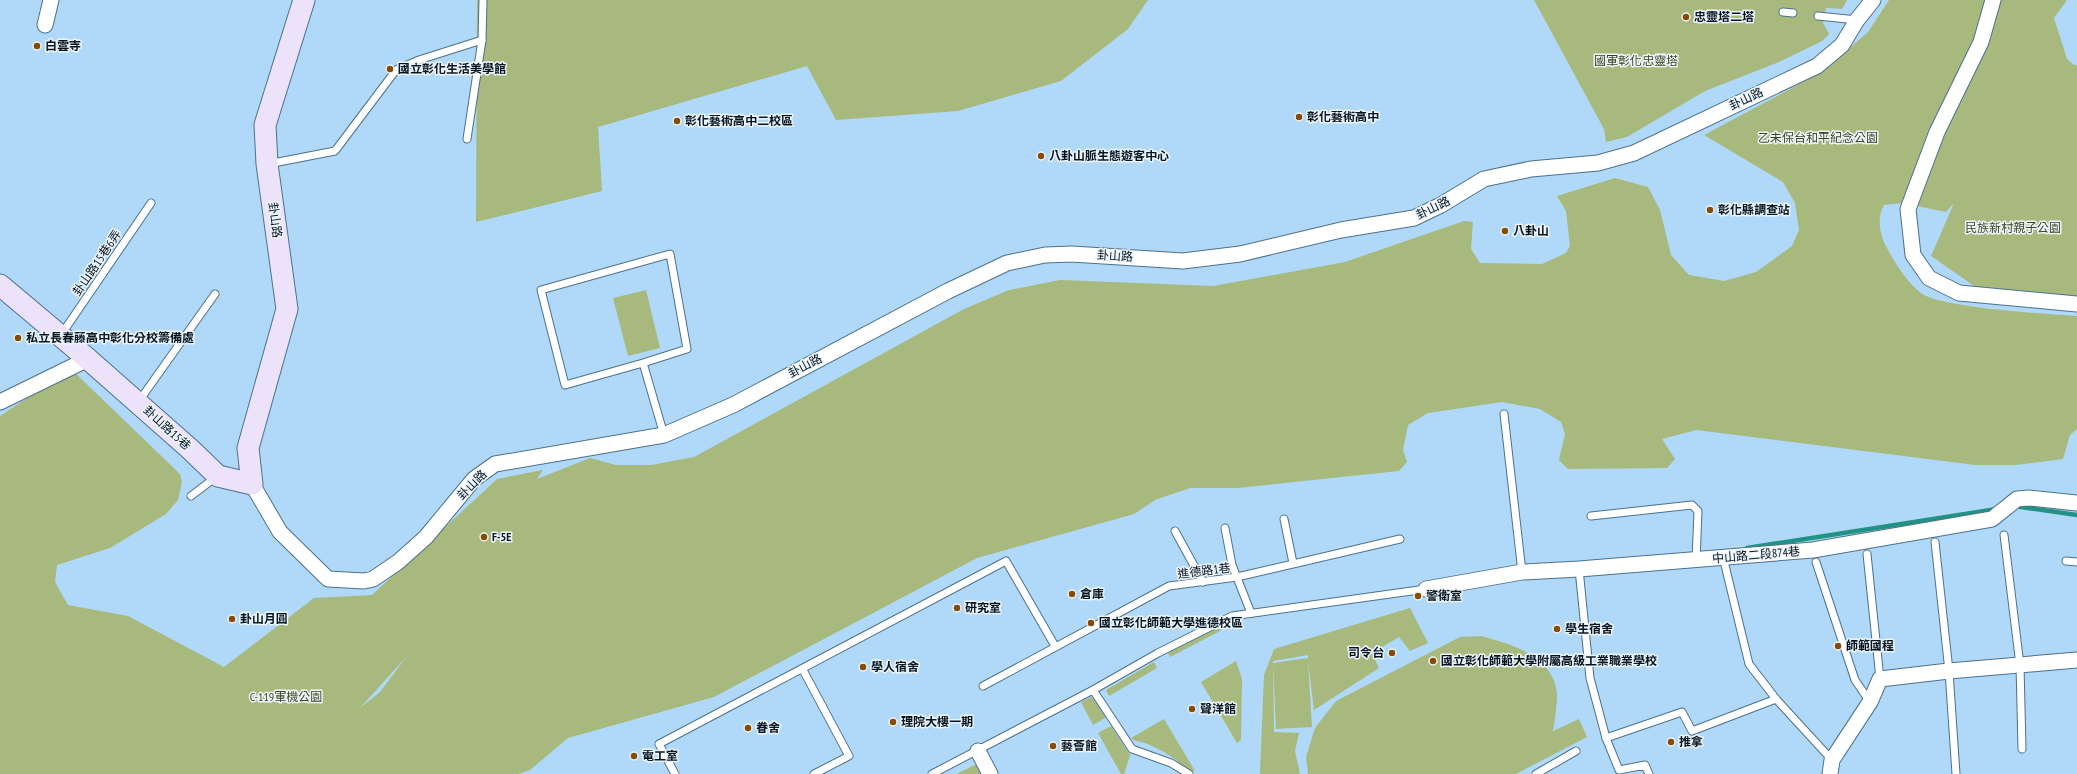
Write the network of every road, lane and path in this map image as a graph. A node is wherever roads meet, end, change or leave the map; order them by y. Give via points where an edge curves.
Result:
1 (51, 0) edge
2 (304, 0) edge
3 (483, 0) edge
4 (1873, 0) edge
5 (1993, 0) edge
6 (1783, 12) dead end
7 (1793, 13) dead end
8 (1818, 16) dead end
9 (1857, 20) junction
10 (45, 25) dead end
11 (482, 40) junction
12 (467, 139) dead end
13 (267, 164) junction
14 (151, 204) dead end
15 (0, 285) edge
16 (215, 294) dead end
17 (2077, 304) edge
18 (61, 335) junction
19 (88, 359) junction
20 (643, 363) junction
21 (0, 402) edge
22 (138, 403) junction
23 (1504, 414) dead end
24 (664, 435) junction
25 (218, 476) junction
26 (252, 484) junction
27 (191, 496) dead end
28 (2077, 503) edge
29 (1591, 516) dead end
30 (1284, 519) dead end
31 (1225, 528) dead end
32 (1175, 531) dead end
33 (2004, 535) dead end
34 (1400, 539) dead end
35 (1935, 542) dead end
36 (1867, 554) dead end
37 (1814, 556) junction
38 (1696, 557) junction
39 (1723, 557) junction
40 (2066, 561) dead end
41 (2077, 562) edge
42 (1293, 563) junction
43 (1580, 569) junction
44 (1522, 572) junction
45 (1237, 578) junction
46 (1203, 582) junction
47 (1426, 589) joint
48 (1251, 613) junction
49 (1055, 646) junction
50 (2077, 660) edge
51 (2020, 665) junction
52 (802, 670) junction
53 (1949, 671) junction
54 (1880, 679) junction
55 (983, 686) dead end
56 (1094, 690) junction
57 (1776, 699) junction
58 (1870, 702) junction
59 (1606, 738) junction
60 (2022, 749) dead end
61 (978, 751) junction
62 (1576, 751) dead end
63 (1831, 767) edge
64 (675, 774) edge
65 (814, 774) edge
66 (932, 774) edge
67 (990, 774) edge
68 (1189, 774) edge
69 (1536, 774) edge
70 (1649, 774) edge
71 (1956, 774) edge

1 - 10 street
2 - 13 street, 卦山路 via 265,125
3 - 11 lane
4 - 9 street, 卦山路
5 - 17 street via 1981,42 1937,132 1908,209 1913,255 1929,278 1959,293
6 - 7 lane
8 - 9 lane
9 - 24 street, 卦山路 via 1842,45 1817,66 1634,153 1598,163 1531,169 1484,179 1414,218 1340,230 1240,254 1183,261 1072,254 1044,255 1007,262 948,290 733,405
11 - 12 lane
11 - 13 lane via 396,70 335,151
13 - 26 street, 卦山路 via 287,309 248,448
14 - 18 lane, 卦山路15巷6弄
15 - 18 street, 卦山路15巷
16 - 22 lane
18 - 19 street, 卦山路15巷
19 - 21 street
19 - 22 street, 卦山路15巷
20 - 20 lane via 565,385 541,290 670,254 687,349
20 - 24 lane
22 - 25 street, 卦山路15巷
23 - 44 lane
24 - 26 street, 卦山路 via 495,464 474,479 426,537 398,562 373,579 364,581 328,579 315,568 280,532
25 - 26 street, 卦山路15巷
25 - 27 lane
28 - 37 street, 中山路二段874巷 via 2017,499 1992,520
29 - 38 lane via 1692,505 1698,511
30 - 42 lane
31 - 45 lane
32 - 46 lane
33 - 51 lane
34 - 42 lane, 進德路1巷
35 - 53 lane
36 - 54 lane
37 - 39 street, 中山路二段874巷
37 - 58 lane via 1855,680
38 - 39 street, 中山路二段874巷
38 - 43 street, 中山路二段874巷
39 - 57 lane via 1750,664
40 - 41 lane
42 - 45 lane, 進德路1巷
43 - 44 street, 中山路二段874巷
43 - 59 lane via 1590,678
44 - 47 street, 中山路二段874巷
45 - 46 lane, 進德路1巷
45 - 48 lane
46 - 49 lane, 進德路1巷 via 1169,586
47 - 48 lane
48 - 56 lane via 1232,616 1192,635
49 - 52 lane via 1006,561
49 - 55 lane, 進德路1巷
50 - 51 street
51 - 53 street
51 - 60 lane
52 - 64 lane via 659,744
52 - 65 lane via 849,756
53 - 54 street
53 - 71 lane
54 - 58 street
56 - 61 lane
56 - 68 lane via 1132,749 1171,763
57 - 59 lane via 1692,730 1682,712
57 - 63 lane
58 - 63 street
59 - 70 lane via 1619,770 1646,765
61 - 66 lane
61 - 67 street
62 - 69 lane

